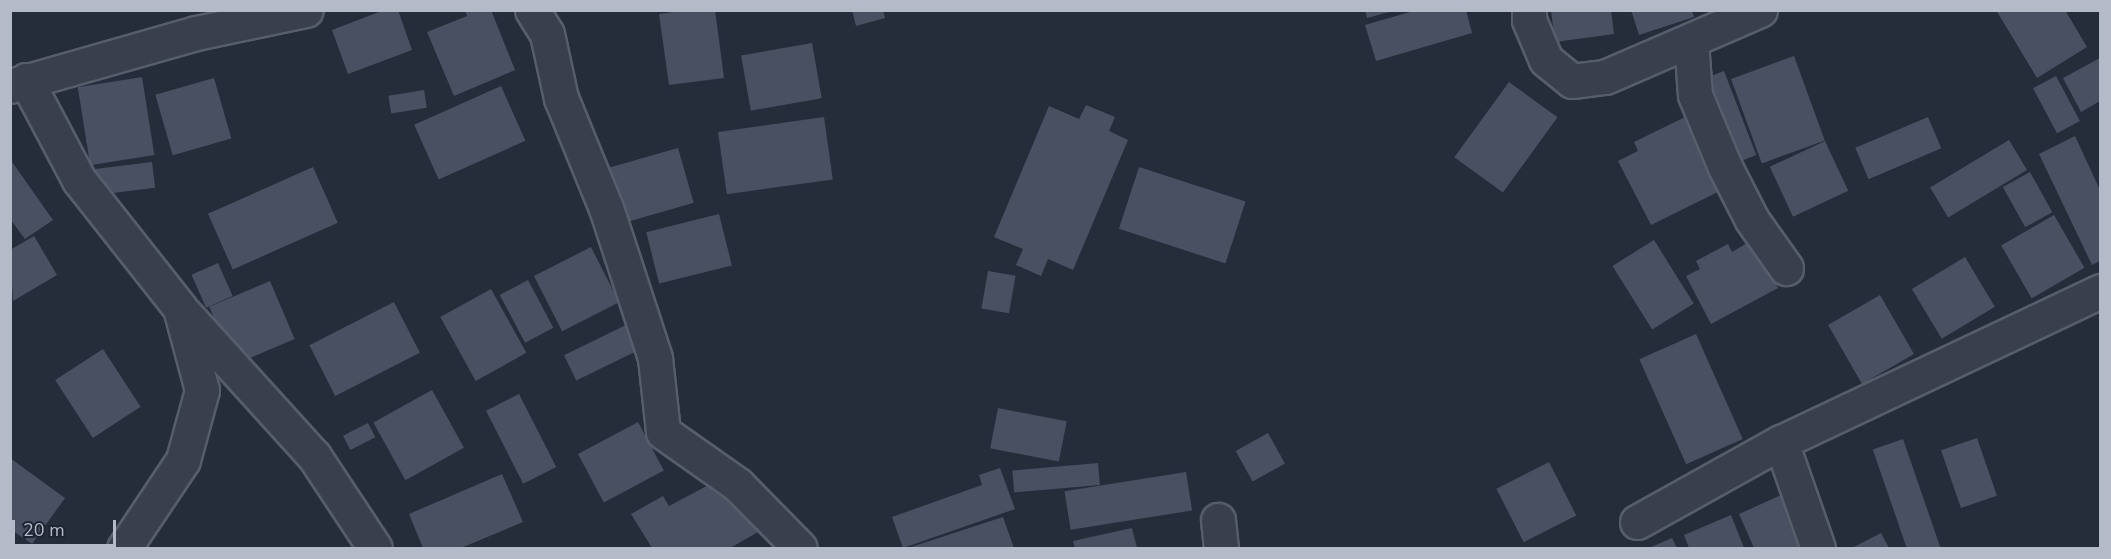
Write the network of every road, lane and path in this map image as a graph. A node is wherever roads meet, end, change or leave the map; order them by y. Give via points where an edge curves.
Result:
1 (306, 10) edge
2 (532, 10) edge
3 (1529, 10) edge
4 (1760, 10) edge
5 (1691, 42) junction
6 (18, 83) edge
7 (1786, 268) dead end
8 (2100, 291) edge
9 (180, 308) junction
10 (1781, 442) junction
11 (1637, 522) dead end
12 (124, 549) edge
13 (375, 549) edge
14 (800, 549) edge
15 (1818, 549) edge

1 - 6 street via 196,33
2 - 14 street via 547,34 561,98 606,208 655,358 663,432 738,485
3 - 5 street via 1529,21 1546,60 1572,81 1605,77
4 - 5 street
5 - 7 street via 1695,95 1725,167 1752,220
6 - 9 street via 79,180
8 - 10 street
9 - 12 street via 202,390 183,460
9 - 13 street via 314,456
10 - 11 street
10 - 15 street

